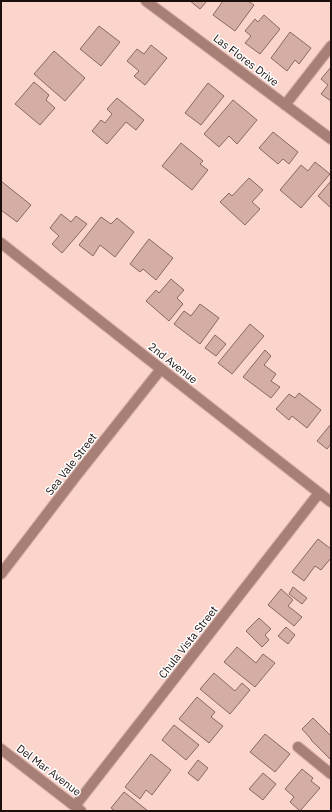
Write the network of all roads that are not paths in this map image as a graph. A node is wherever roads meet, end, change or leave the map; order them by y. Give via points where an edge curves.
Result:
1 (146, 1) edge
2 (331, 46) edge
3 (285, 105) junction
4 (331, 139) edge
5 (1, 243) edge
6 (161, 369) junction
7 (320, 493) junction
8 (331, 502) edge
9 (1, 574) edge
10 (298, 747) dead end
11 (1, 749) edge
12 (331, 774) edge
13 (78, 808) edge

1 - 3 street, Las Flores Drive
2 - 3 street
3 - 4 street, Las Flores Drive
5 - 6 street, 2nd Avenue
6 - 7 street, 2nd Avenue
6 - 9 street, Sea Vale Street
7 - 8 street, 2nd Avenue
7 - 13 street, Chula Vista Street
10 - 12 street
11 - 13 street, Del Mar Avenue

